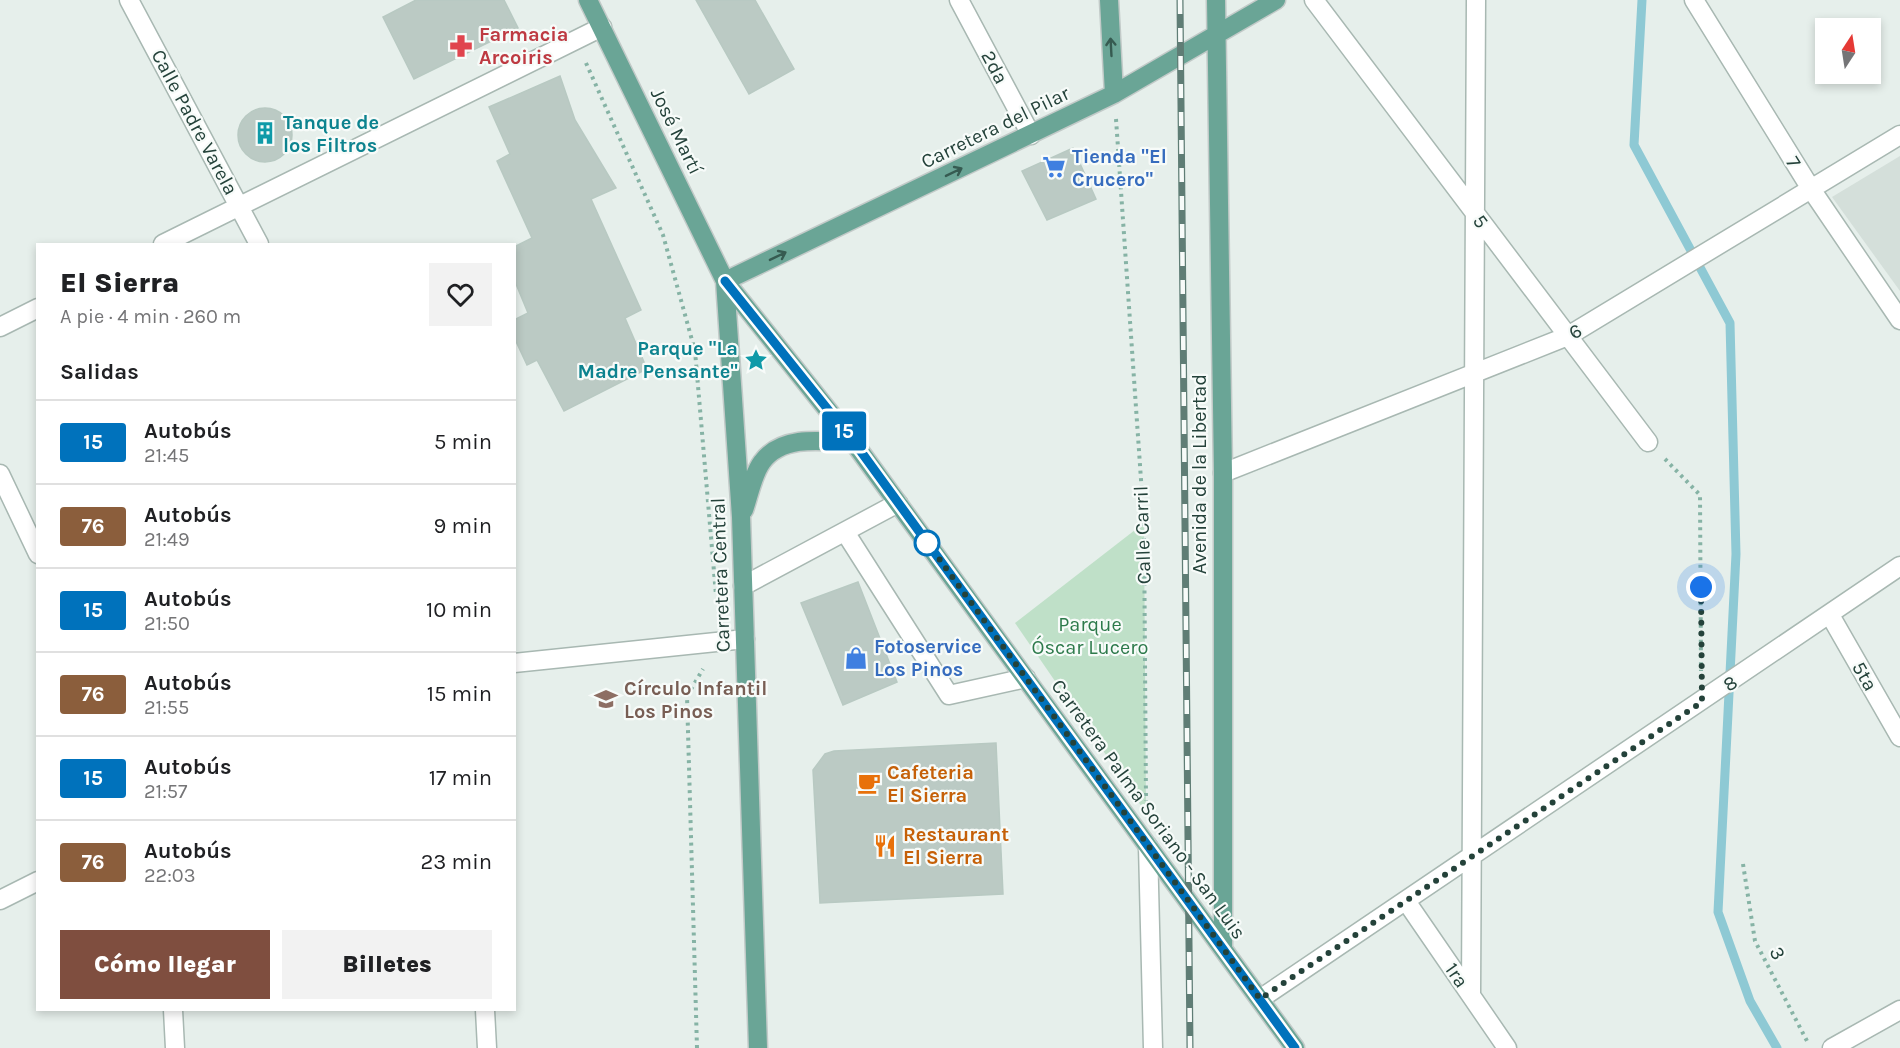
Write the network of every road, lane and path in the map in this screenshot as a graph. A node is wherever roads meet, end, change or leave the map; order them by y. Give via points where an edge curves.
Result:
1 (129, 0) edge
2 (588, 0) edge
3 (959, 0) edge
4 (1109, 0) edge
5 (1216, 0) edge
6 (1276, 0) edge
7 (1314, 0) edge
8 (1476, 0) edge
9 (1694, 0) edge
10 (602, 27) junction
11 (1216, 36) junction
12 (578, 39) junction
13 (1114, 94) junction
14 (1031, 135) junction
15 (1900, 135) edge
16 (1811, 189) junction
17 (240, 206) junction
18 (1475, 213) junction
19 (165, 243) edge
20 (258, 243) edge
21 (725, 281) junction
22 (36, 309) edge
23 (1900, 320) edge
24 (0, 327) edge
25 (1568, 336) junction
26 (1474, 373) junction
27 (1648, 441) joint
28 (854, 442) junction
29 (1223, 473) junction
30 (0, 474) edge
31 (898, 503) junction
32 (741, 517) junction
33 (845, 532) junction
34 (36, 550) edge
35 (1900, 566) edge
36 (743, 586) junction
37 (1830, 615) junction
38 (745, 639) junction
39 (720, 642) junction
40 (516, 663) edge
41 (1026, 678) junction
42 (1702, 702) junction
43 (1900, 737) edge
44 (1148, 846) junction
45 (1472, 856) junction
46 (1743, 864) dead end
47 (36, 882) edge
48 (0, 900) edge
49 (1406, 901) junction
50 (1223, 948) junction
51 (1471, 995) junction
52 (1260, 999) junction
53 (1900, 1010) edge
54 (173, 1011) edge
55 (485, 1011) edge
56 (175, 1048) edge
57 (487, 1048) edge
58 (697, 1048) edge
59 (758, 1048) edge
60 (1153, 1048) edge
61 (1295, 1048) edge
62 (1507, 1048) edge
63 (1811, 1048) edge
64 (1832, 1048) edge

1 - 17 street, Calle Padre Varela
2 - 10 main road, José Martí
3 - 14 street, 2da
13 -> 4 main road
5 - 11 main road, Avenida de la Libertad
6 - 11 main road, Carretera del Pilar
7 - 18 street, 5
8 - 18 street
9 - 16 street, 7
10 - 12 street
10 - 21 main road, José Martí
11 - 13 main road, Carretera del Pilar
11 - 29 main road, Avenida de la Libertad
12 - 17 street
12 - 39 path via 663,235 694,351
13 - 14 main road, Carretera del Pilar
13 - 44 path, Calle Carril via 1144,523
21 -> 14 main road, Carretera del Pilar
15 - 16 street, 6
16 - 23 street, 7
16 - 25 street, 6
17 - 19 street
17 - 20 street, Calle Padre Varela
18 - 25 street, 5
18 - 26 street
21 - 28 main road, Carretera Palma Soriano - San Luis
21 - 32 main road, Carretera Central
22 - 24 street
25 - 26 street, 6
25 - 27 street, 5
26 - 29 street, 6
26 - 45 street
27 - 42 path via 1700,495
28 - 31 main road, Carretera Palma Soriano - San Luis
28 - 32 main road via 816,440 784,444 762,462
29 - 50 main road, Avenida de la Libertad
30 - 34 street
31 - 33 street
31 - 41 main road, Carretera Palma Soriano - San Luis
32 - 36 main road, Carretera Central
33 - 36 street
33 - 41 street via 949,695
35 - 37 street, 8
36 - 38 main road, Carretera Central
37 - 42 street, 8
37 - 43 street, 5ta
38 - 39 street
38 - 59 main road, Carretera Central
39 - 40 street
39 - 58 path via 687,696
41 - 44 main road, Carretera Palma Soriano - San Luis
42 - 45 street, 8
44 - 50 main road, Carretera Palma Soriano - San Luis
44 - 60 street
45 - 49 street, 8
45 - 51 street
46 - 63 path, 3 via 1755,941
47 - 48 street
49 - 51 street, 1ra
49 - 52 street, 8
50 - 52 main road, Carretera Palma Soriano - San Luis
51 - 62 street, 1ra
52 - 61 main road, Carretera Palma Soriano - San Luis
53 - 64 street
54 - 56 street
55 - 57 street

